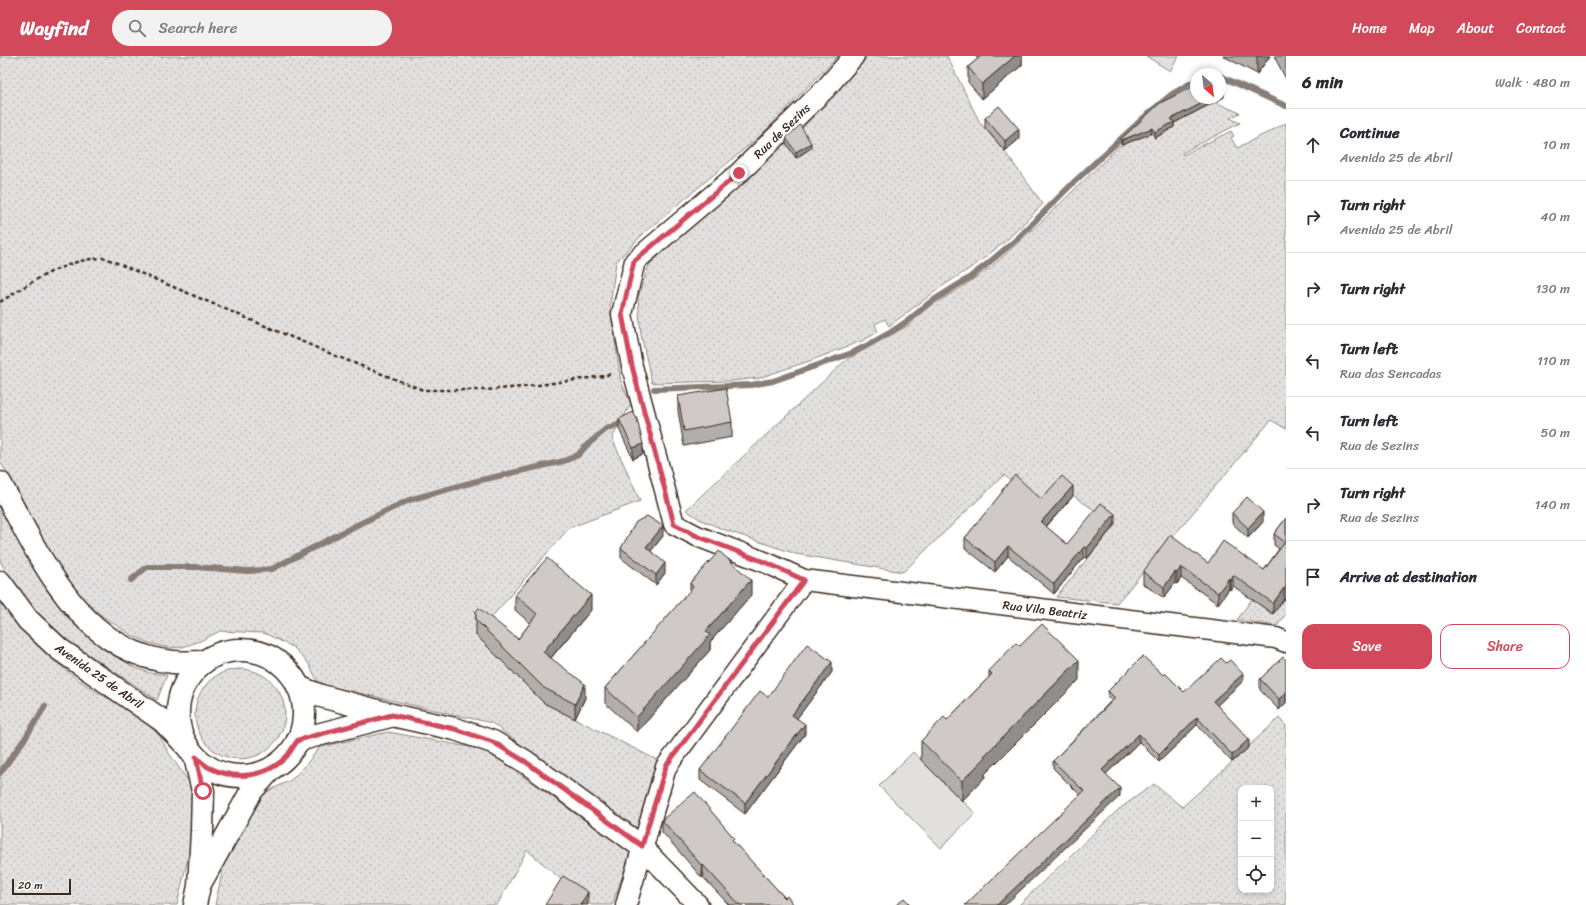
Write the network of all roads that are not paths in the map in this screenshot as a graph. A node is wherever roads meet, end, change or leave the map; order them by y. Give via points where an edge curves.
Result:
1 (854, 56) edge
2 (0, 483) edge
3 (804, 580) junction
4 (0, 582) edge
5 (1286, 642) edge
6 (204, 662) junction
7 (298, 687) junction
8 (392, 715) junction
9 (298, 740) junction
10 (191, 752) junction
11 (273, 767) junction
12 (642, 846) junction
13 (197, 896) edge
14 (626, 905) edge
15 (698, 905) edge

1 - 3 street, Rua de Sezins via 826,88 739,173 634,261 622,314 632,366 674,524
2 - 6 main road, Avenida 25 de Abril via 57,586 82,616 109,639 142,655 173,662
3 - 5 street, Rua Vila Beatriz via 1276,638
3 - 12 street via 666,766
4 - 10 main road, Avenida 25 de Abril via 28,620 59,649 163,721
6 - 7 main road, Avenida 25 de Abril via 218,654 235,650 251,651 271,658 287,670
6 - 10 main road, Avenida 25 de Abril via 190,675 181,692 178,710 180,729
7 - 8 main road via 321,696
7 - 9 main road, Avenida 25 de Abril via 303,705 303,723
8 - 9 main road
8 - 12 main road via 455,729 493,742 526,762
9 - 11 main road, Avenida 25 de Abril via 287,755
10 - 11 main road, Avenida 25 de Abril via 209,768 224,774 258,774
10 - 13 main road, Avenida 25 de Abril via 203,791
11 - 13 main road, Avenida 25 de Abril via 252,790
12 - 14 street
12 - 15 street

